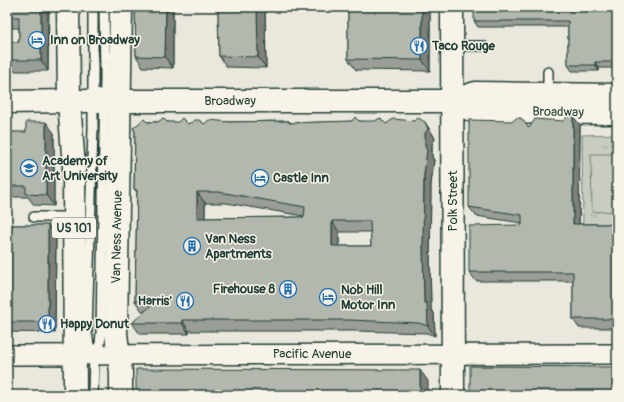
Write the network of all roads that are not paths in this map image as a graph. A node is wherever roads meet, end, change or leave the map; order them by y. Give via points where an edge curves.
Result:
1 (68, 7) edge
2 (93, 7) edge
3 (104, 7) edge
4 (121, 7) edge
5 (452, 7) edge
6 (452, 46) junction
7 (482, 46) dead end
8 (548, 72) dead end
9 (548, 94) junction
10 (617, 94) edge
11 (106, 101) junction
12 (453, 101) junction
13 (7, 102) edge
14 (69, 102) junction
15 (617, 113) edge
16 (34, 217) dead end
17 (74, 217) junction
18 (452, 354) junction
19 (617, 354) edge
20 (7, 355) edge
21 (84, 355) junction
22 (119, 355) junction
23 (74, 395) edge
24 (93, 395) edge
25 (121, 395) edge
26 (453, 395) edge

1 - 14 main road, US 101
2 - 11 lane
3 - 11 lane
4 - 11 main road, Van Ness Avenue
5 - 6 main road, Polk Street
6 - 7 lane
6 - 12 main road, Polk Street
8 - 9 lane
9 - 10 main road, Broadway
9 - 12 main road, Broadway via 475,93
11 - 12 main road, Broadway
11 - 14 main road, Broadway
11 - 21 lane via 87,333 89,345
11 - 21 lane via 102,333 100,344
11 - 22 main road, Van Ness Avenue via 116,238 116,334
12 - 15 main road, Broadway via 474,112
12 - 18 main road, Polk Street
13 - 14 main road, Broadway
14 - 17 main road, US 101 via 74,168
16 - 17 lane
17 - 21 main road, US 101
18 - 19 street, Pacific Avenue
18 - 22 street, Pacific Avenue
18 - 26 main road, Polk Street
20 - 21 street, Pacific Avenue
21 - 22 street, Pacific Avenue
21 - 23 main road, US 101
21 - 24 lane
22 - 25 main road, Van Ness Avenue

